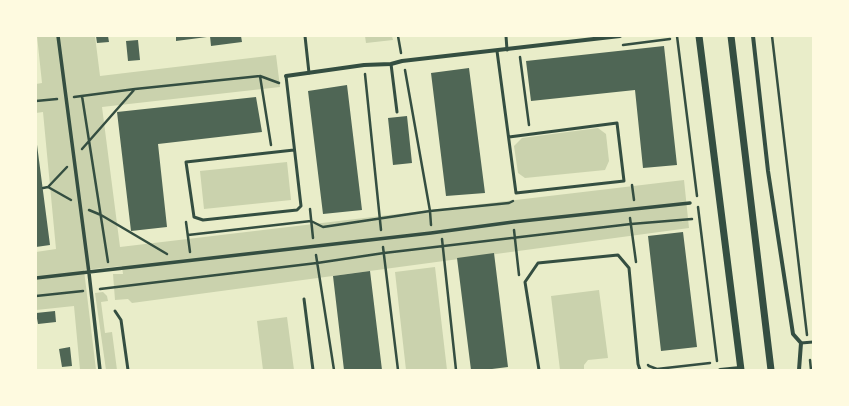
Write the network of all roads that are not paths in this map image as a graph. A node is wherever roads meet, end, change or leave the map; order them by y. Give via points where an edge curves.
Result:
1 (58, 36) edge
2 (305, 36) edge
3 (506, 36) edge
4 (620, 36) edge
5 (699, 36) edge
6 (731, 36) edge
7 (753, 36) edge
8 (507, 50) junction
9 (498, 51) junction
10 (391, 64) junction
11 (309, 73) junction
12 (286, 76) joint
13 (397, 112) dead end
14 (509, 137) junction
15 (294, 150) junction
16 (690, 203) dead end
17 (89, 273) junction
18 (36, 278) edge
19 (304, 299) dead end
20 (115, 311) dead end
21 (813, 342) edge
22 (801, 343) junction
23 (741, 369) edge
24 (100, 370) edge
25 (128, 370) edge
26 (313, 370) edge
27 (539, 370) edge
28 (640, 370) edge
29 (720, 370) edge
30 (771, 370) edge
31 (799, 370) edge

1 - 17 street
2 - 11 lane
3 - 8 lane
4 - 8 street
5 - 23 street
6 - 30 street
7 - 22 street via 768,171 793,334
8 - 9 street
9 - 10 street via 402,60
9 - 14 lane
10 - 11 street
10 - 13 lane
11 - 12 street
12 - 15 lane
14 - 14 lane via 516,193 624,180 617,123
15 - 15 lane via 301,206 297,210 203,220 194,217 186,162
16 - 17 street
17 - 18 street
17 - 24 street
19 - 26 lane
20 - 25 lane via 121,320
21 - 22 lane
22 - 31 street
23 - 29 street
27 - 28 lane via 525,282 538,263 618,255 629,268

